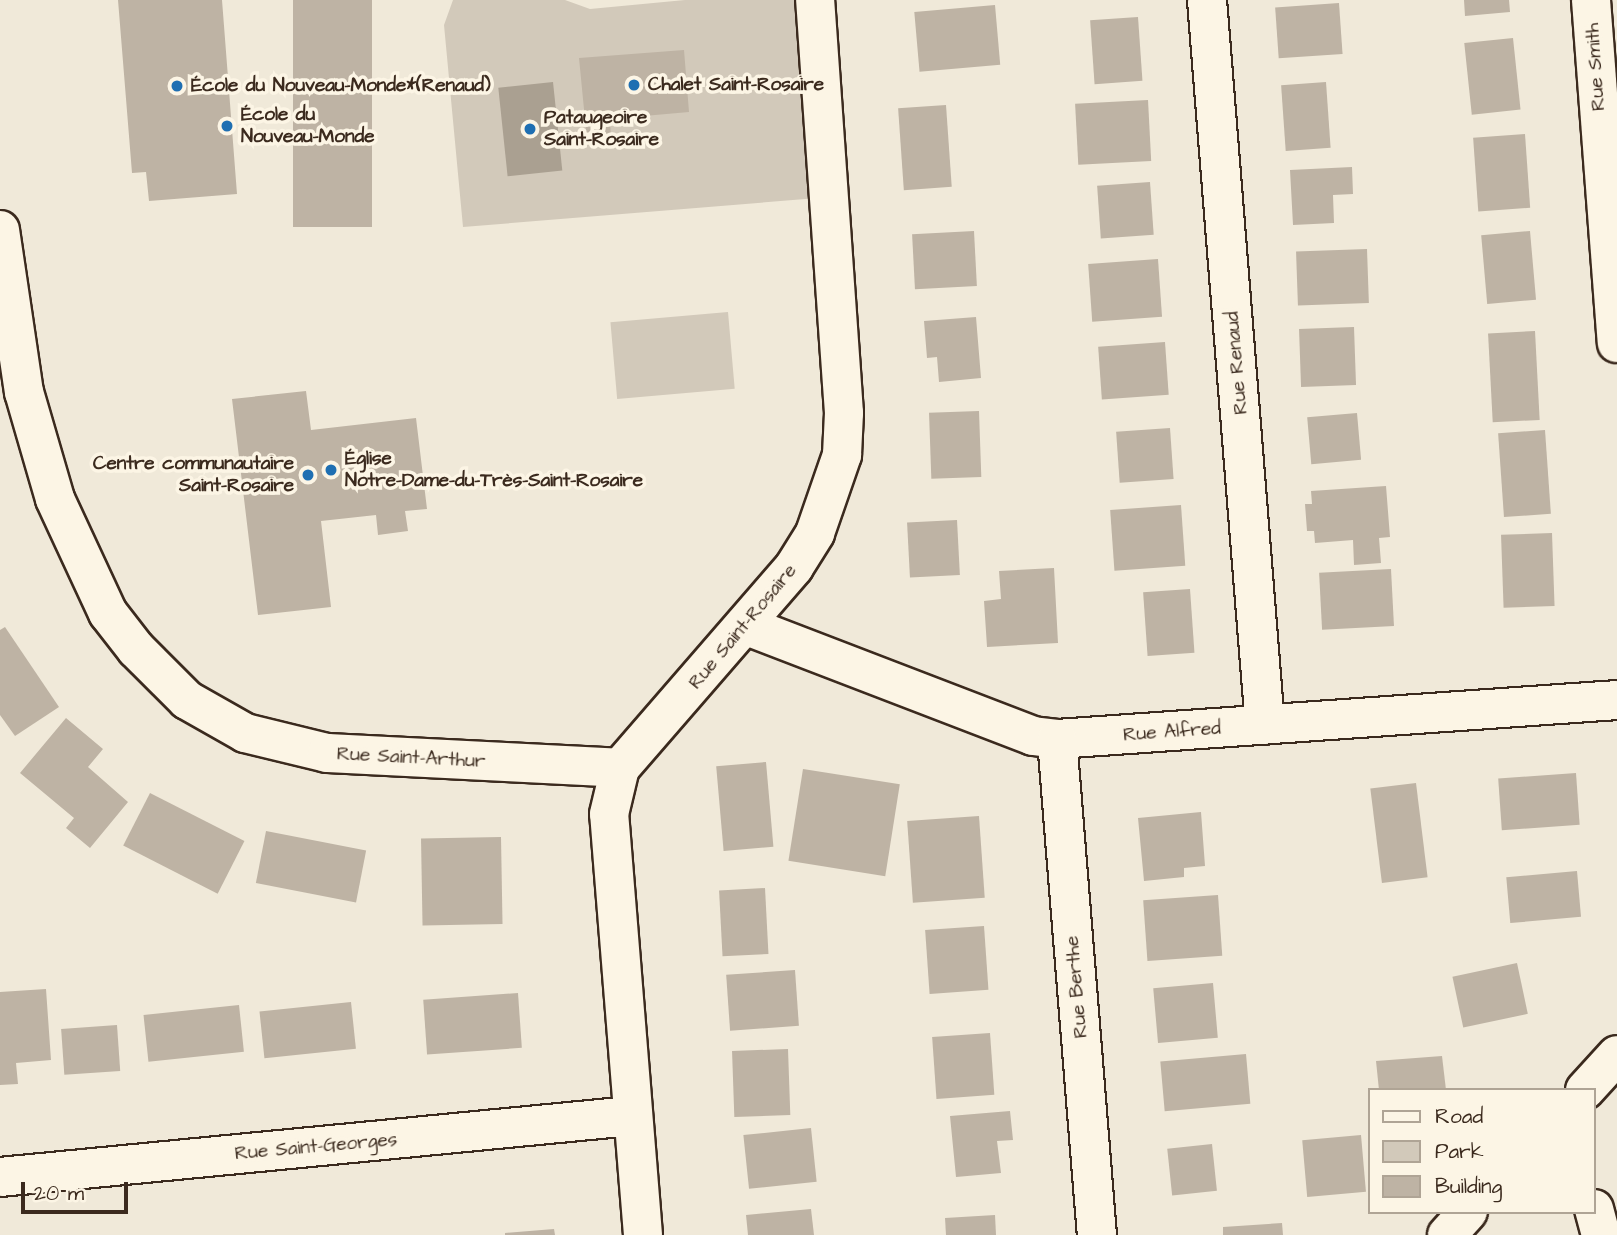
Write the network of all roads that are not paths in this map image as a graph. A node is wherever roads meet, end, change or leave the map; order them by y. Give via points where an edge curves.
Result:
1 (815, 0) edge
2 (1208, 0) edge
3 (1591, 0) edge
4 (0, 230) edge
5 (1617, 343) edge
6 (747, 626) junction
7 (1617, 700) edge
8 (1265, 726) junction
9 (1057, 739) junction
10 (620, 768) junction
11 (1617, 1055) edge
12 (1587, 1088) edge
13 (631, 1116) junction
14 (0, 1177) edge
15 (1466, 1214) edge
16 (1595, 1214) edge
17 (643, 1235) edge
18 (1097, 1235) edge
19 (1447, 1235) edge
20 (1601, 1235) edge

1 - 6 street, Rue Saint-Rosaire via 844,413 842,454 815,533
2 - 8 street, Rue Renaud
3 - 5 street, Rue Smith
4 - 10 street, Rue Saint-Arthur via 24,392 55,499 108,613 187,700 245,733 327,753
6 - 9 street, Rue Alfred via 1033,736
6 - 10 street, Rue Saint-Rosaire
7 - 8 street, Rue Alfred
8 - 9 street, Rue Alfred
9 - 18 street, Rue Berthe
10 - 13 street, Rue Saint-Rosaire via 609,814
11 - 12 street
13 - 14 street, Rue Saint-Georges
13 - 17 street, Rue Saint-Rosaire
15 - 19 street
16 - 20 street

